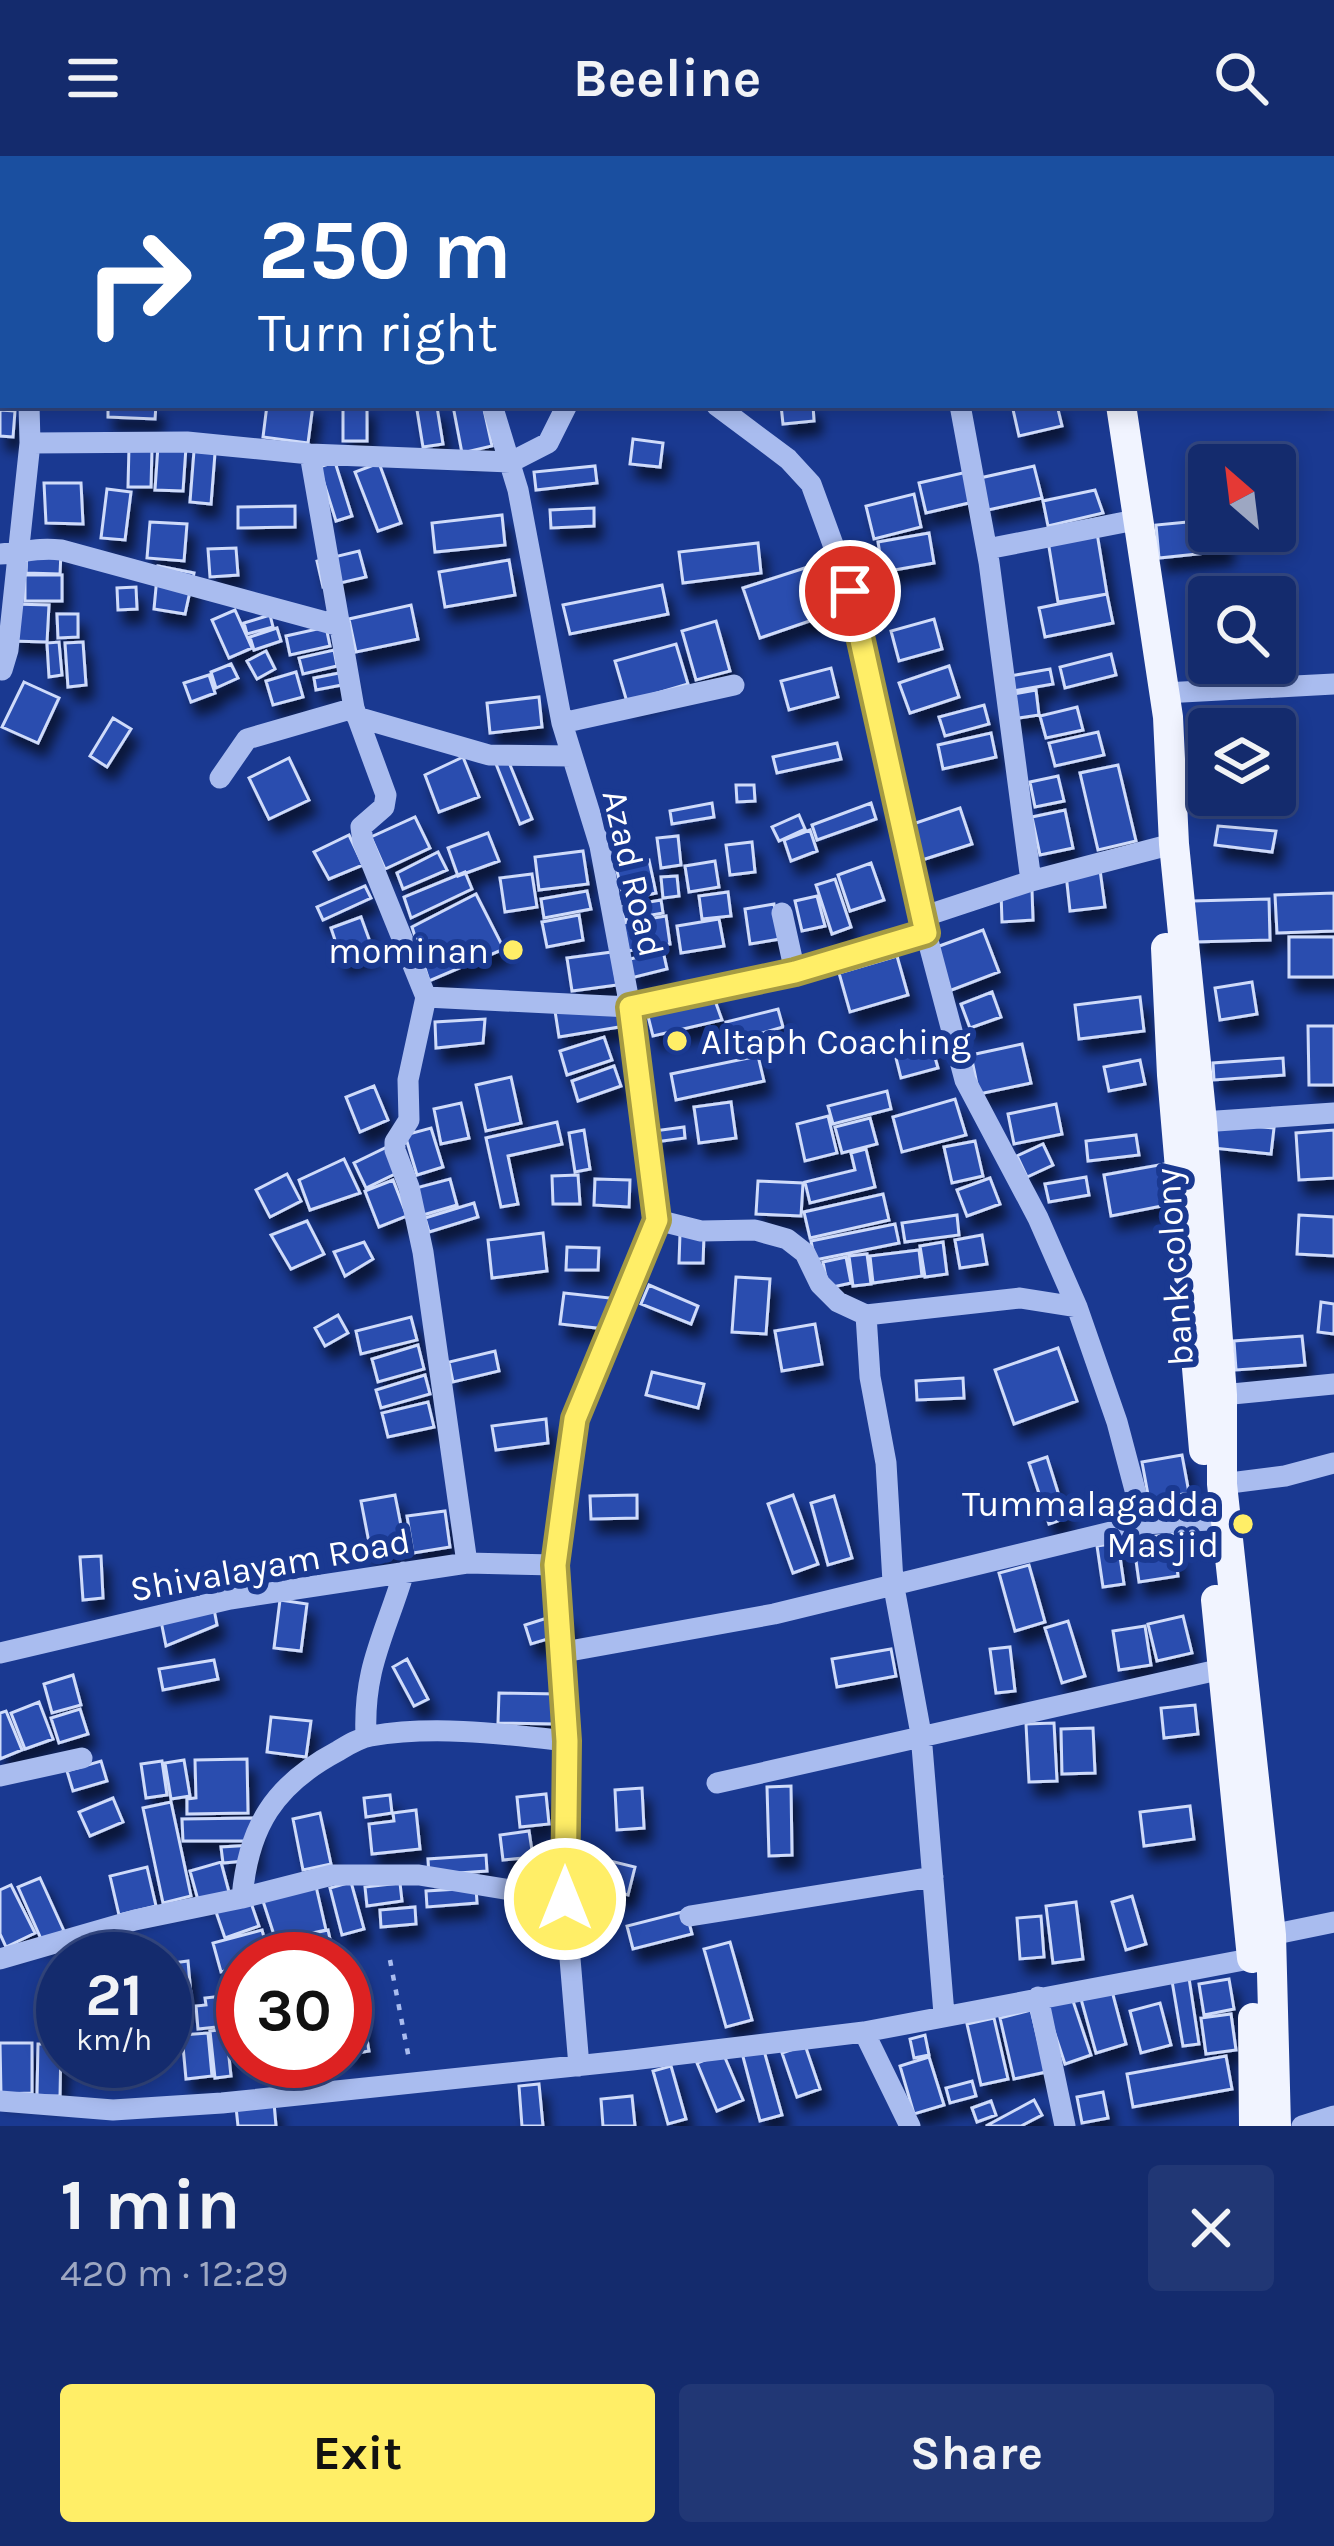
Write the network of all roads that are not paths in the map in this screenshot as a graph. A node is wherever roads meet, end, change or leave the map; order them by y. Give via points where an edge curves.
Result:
1 (29, 408) edge
2 (493, 408) edge
3 (566, 408) edge
4 (720, 408) edge
5 (961, 408) edge
6 (1111, 408) edge
7 (1121, 408) edge
8 (30, 443) junction
9 (310, 454) junction
10 (511, 462) junction
11 (1125, 522) junction
12 (987, 549) junction
13 (9, 554) edge
14 (340, 626) junction
15 (2, 670) edge
16 (1334, 684) edge
17 (734, 686) dead end
18 (1164, 693) junction
19 (356, 712) junction
20 (562, 723) junction
21 (572, 756) junction
22 (220, 778) dead end
23 (1161, 847) junction
24 (1031, 880) junction
25 (782, 913) dead end
26 (925, 925) junction
27 (795, 972) junction
28 (426, 997) junction
29 (630, 1007) junction
30 (1334, 1113) edge
31 (1202, 1122) junction
32 (657, 1220) junction
33 (1077, 1306) junction
34 (866, 1315) junction
35 (1334, 1384) edge
36 (1222, 1395) junction
37 (1334, 1463) edge
38 (1222, 1484) junction
39 (1217, 1519) junction
40 (1144, 1524) junction
41 (467, 1563) junction
42 (555, 1565) junction
43 (404, 1572) junction
44 (893, 1582) junction
45 (564, 1652) junction
46 (0, 1653) edge
47 (1222, 1669) junction
48 (921, 1734) junction
49 (366, 1736) junction
50 (567, 1741) junction
51 (82, 1759) dead end
52 (0, 1776) edge
53 (717, 1783) dead end
54 (933, 1877) junction
55 (242, 1898) junction
56 (565, 1899) junction
57 (690, 1916) dead end
58 (1334, 1922) edge
59 (1265, 1949) junction
60 (0, 1959) edge
61 (1038, 1996) junction
62 (944, 2014) junction
63 (864, 2032) junction
64 (578, 2066) junction
65 (0, 2101) edge
66 (224, 2115) edge
67 (1334, 2116) edge
68 (114, 2118) edge
69 (910, 2126) edge
70 (1065, 2126) edge
71 (1254, 2126) edge
72 (1276, 2126) edge
73 (1302, 2126) edge

1 - 8 street
2 - 10 street, Azad Road
3 - 10 street via 548,443
4 - 26 street via 811,484 850,591
5 - 12 street
6 - 11 main road
7 - 18 main road, bank colony
8 - 9 street via 188,442
8 - 13 street
9 - 10 street
9 - 14 street
10 - 20 street, Azad Road
11 - 12 street
11 - 23 main road via 1155,734
12 - 24 street
13 - 14 street via 31,547 86,556
13 - 15 street
14 - 19 street
16 - 18 street
17 - 20 street
18 - 31 main road, bank colony
19 - 21 street via 489,755
19 - 22 street via 248,739
19 - 28 street via 386,795 361,827 363,842
20 - 21 street, Azad Road
21 - 29 street, Azad Road via 599,846
23 - 24 street
23 - 39 main road via 1172,1075
24 - 26 street
25 - 27 street
26 - 27 street
26 - 33 street via 965,1080
27 - 29 street
28 - 29 street
28 - 41 street via 408,1080 409,1120 395,1150 423,1252
29 - 32 street, Azad Road
30 - 31 street
31 - 36 main road, bank colony
32 - 34 street via 788,1239 838,1303
32 - 42 street, Azad Road via 575,1419
33 - 34 street via 1020,1298
33 - 40 street
34 - 44 street
35 - 36 street
36 - 38 main road, bank colony
37 - 38 street
38 - 39 main road, bank colony
39 - 40 street
39 - 47 main road
39 - 59 main road, bank colony
40 - 44 street
41 - 42 street, Shivalayam Road
41 - 43 street, Shivalayam Road
42 - 45 street, Azad Road
43 - 46 street, Shivalayam Road via 230,1599
43 - 49 street via 372,1657
44 - 45 street via 774,1614
44 - 48 street
45 - 50 street, Azad Road
47 - 48 street
47 - 59 main road
48 - 53 street
48 - 54 street
49 - 50 street
49 - 55 street via 284,1787 246,1856
50 - 56 street, Azad Road
51 - 52 street
54 - 57 street
54 - 62 street
55 - 56 street via 332,1875 419,1875
55 - 60 street
56 - 64 street, Azad Road
58 - 59 street
59 - 61 street
59 - 71 main road
59 - 72 main road, bank colony
61 - 62 street
61 - 70 street
62 - 63 street
63 - 64 street
63 - 69 street
64 - 66 street
65 - 68 street
66 - 68 street
67 - 73 street

